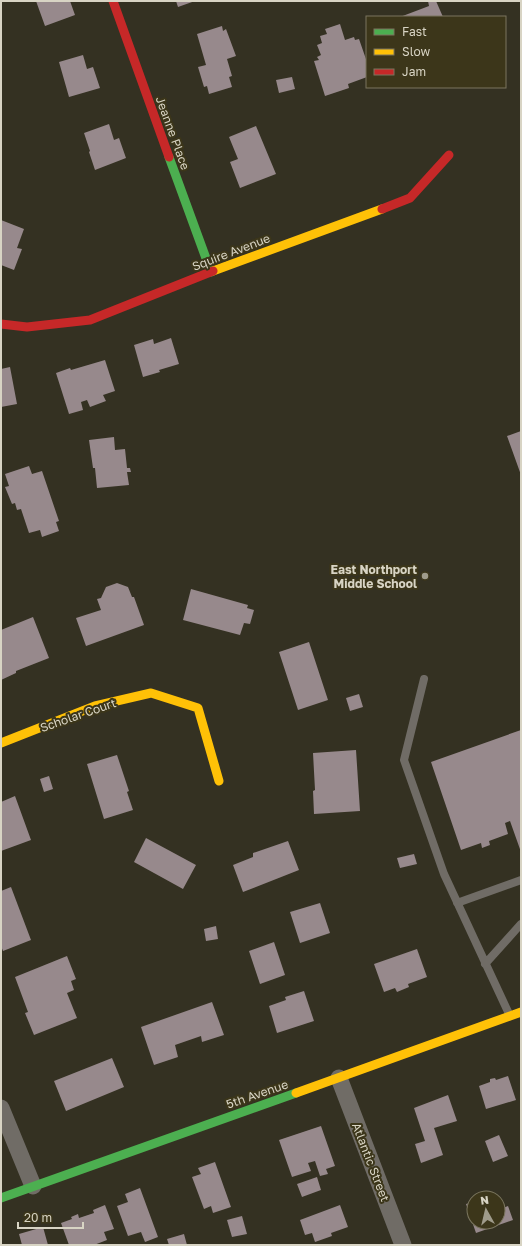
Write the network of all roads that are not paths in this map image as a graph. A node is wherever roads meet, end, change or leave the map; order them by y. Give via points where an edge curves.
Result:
1 (113, 1) edge
2 (449, 155) dead end
3 (211, 272) junction
4 (1, 324) edge
5 (424, 679) dead end
6 (1, 743) edge
7 (219, 781) dead end
8 (521, 880) edge
9 (457, 903) junction
10 (521, 924) edge
11 (486, 964) junction
12 (521, 1012) edge
13 (510, 1016) junction
14 (339, 1078) junction
15 (1, 1108) edge
16 (33, 1186) junction
17 (1, 1198) edge
18 (403, 1245) edge

1 - 3 street, Jeanne Place
2 - 3 street, Squire Avenue via 410,198
3 - 4 street, Squire Avenue via 90,320 27,327
5 - 9 lane via 404,760 444,874
6 - 7 street, Scholar Court via 95,706 151,693 198,708
8 - 9 lane
9 - 11 lane
10 - 11 lane
11 - 13 lane
12 - 13 street, 5th Avenue
13 - 14 street, 5th Avenue
14 - 16 street, 5th Avenue
14 - 18 street, Atlantic Street
15 - 16 street
16 - 17 street, 5th Avenue

